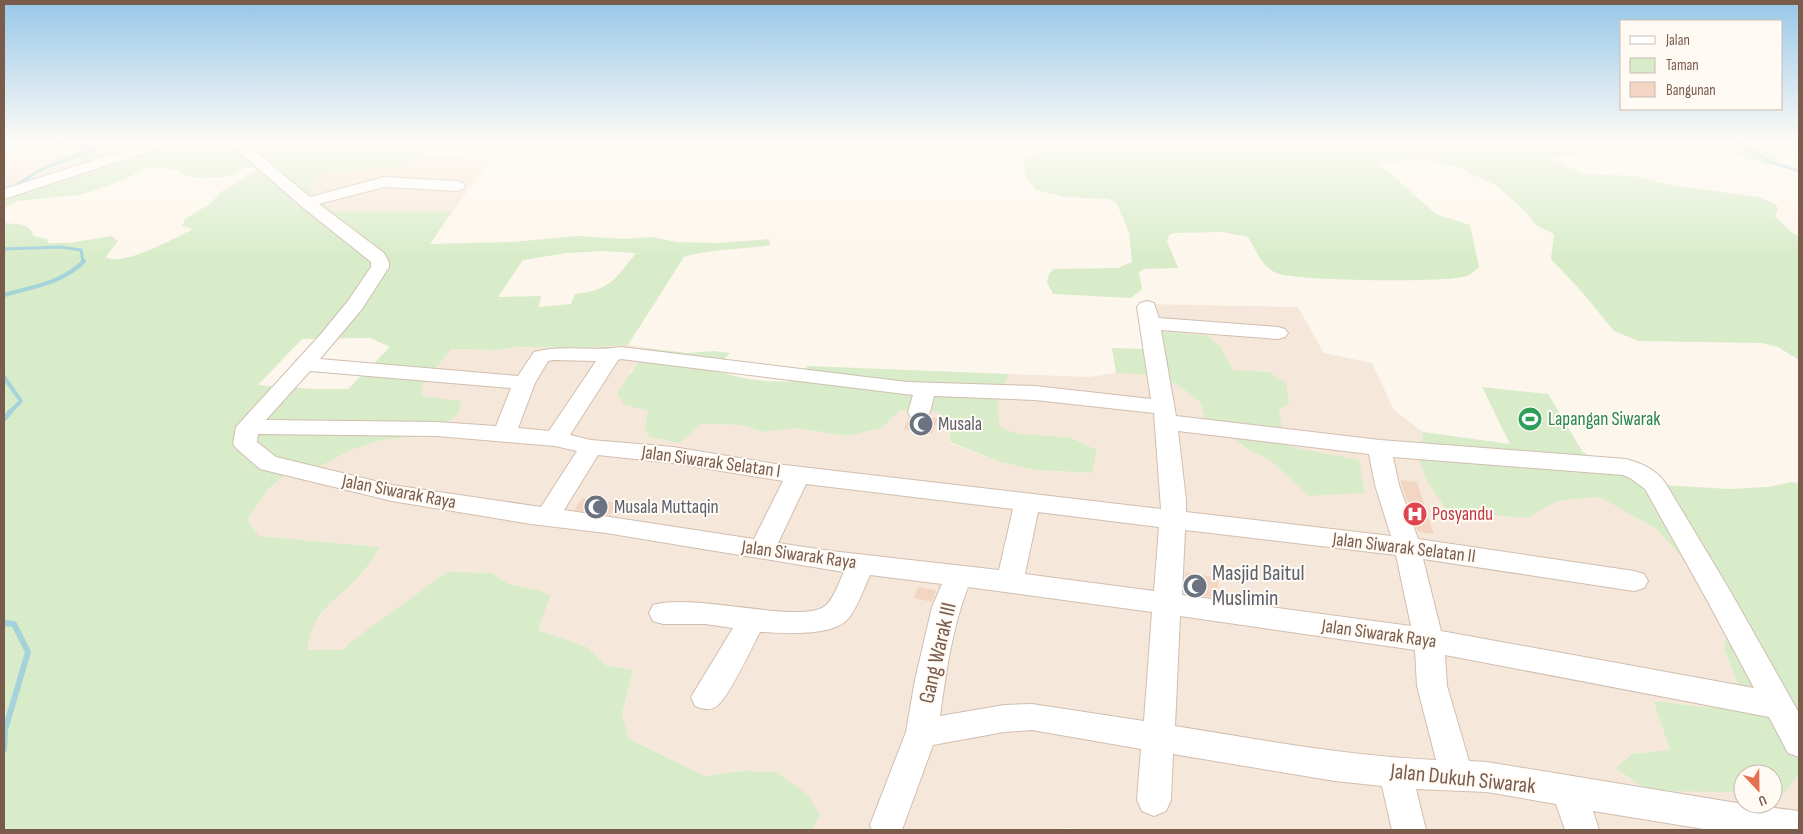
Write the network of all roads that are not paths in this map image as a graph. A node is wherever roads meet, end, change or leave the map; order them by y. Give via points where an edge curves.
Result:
1 (48, 180) edge
2 (280, 180) edge
3 (457, 186) dead end
4 (4, 194) edge
5 (307, 203) junction
6 (1278, 333) dead end
7 (610, 355) junction
8 (304, 364) junction
9 (524, 383) junction
10 (925, 389) junction
11 (919, 412) dead end
12 (1165, 414) junction
13 (247, 427) junction
14 (504, 434) junction
15 (555, 439) junction
16 (591, 447) junction
17 (1380, 448) junction
18 (799, 474) junction
19 (1027, 502) junction
20 (548, 516) junction
21 (1173, 521) junction
22 (1406, 547) junction
23 (761, 550) junction
24 (862, 564) junction
25 (959, 576) junction
26 (1634, 581) dead end
27 (1010, 582) junction
28 (1168, 606) junction
29 (663, 613) dead end
30 (752, 620) junction
31 (1429, 640) junction
32 (706, 697) dead end
33 (1778, 706) junction
34 (922, 732) junction
35 (1157, 738) junction
36 (1799, 743) edge
37 (1396, 773) junction
38 (1456, 775) junction
39 (1569, 791) junction
40 (1154, 800) dead end
41 (887, 825) dead end
42 (1799, 827) edge
43 (1409, 830) edge
44 (1582, 830) edge

1 - 4 street
2 - 5 street
3 - 5 street via 384,182
5 - 8 street via 378,257 380,268 355,305
6 - 12 street via 1149,315
7 - 9 street via 541,356
7 - 10 street via 632,354
7 - 15 street
8 - 9 street
8 - 13 street
9 - 14 street
10 - 11 street
10 - 12 street via 1036,393
12 - 17 street
12 - 21 street via 1174,500
13 - 14 street, Jalan Siwarak Selatan I via 438,429
13 - 20 street, Jalan Siwarak Raya via 245,444 268,464 392,493
14 - 15 street, Jalan Siwarak Selatan I
15 - 16 street, Jalan Siwarak Selatan I
16 - 18 street, Jalan Siwarak Selatan I via 673,455
16 - 20 street
17 - 22 street via 1387,485
17 - 33 street via 1626,467 1647,477 1654,484
18 - 19 street, Jalan Siwarak Selatan I
18 - 23 street
19 - 21 street, Jalan Siwarak Selatan I
19 - 27 street
20 - 23 street, Jalan Siwarak Raya
21 - 22 street, Jalan Siwarak Selatan II
21 - 28 street
22 - 26 street, Jalan Siwarak Selatan II
22 - 31 street
23 - 24 street, Jalan Siwarak Raya
24 - 25 street, Jalan Siwarak Raya
24 - 30 street via 832,617 818,621
25 - 27 street, Jalan Siwarak Raya
25 - 34 street, Gang Warak III via 946,607
27 - 28 street, Jalan Siwarak Raya
28 - 31 street, Jalan Siwarak Raya
28 - 35 street
29 - 30 street
30 - 32 street
31 - 33 street, Jalan Siwarak Raya
31 - 38 street via 1432,686
33 - 36 street
34 - 35 street, Jalan Dukuh Siwarak via 1032,717
34 - 41 street, Gang Warak III
35 - 37 street, Jalan Dukuh Siwarak
35 - 40 street
37 - 38 street, Jalan Dukuh Siwarak
37 - 43 street
38 - 39 street, Jalan Dukuh Siwarak
39 - 42 street, Jalan Dukuh Siwarak
39 - 44 street

